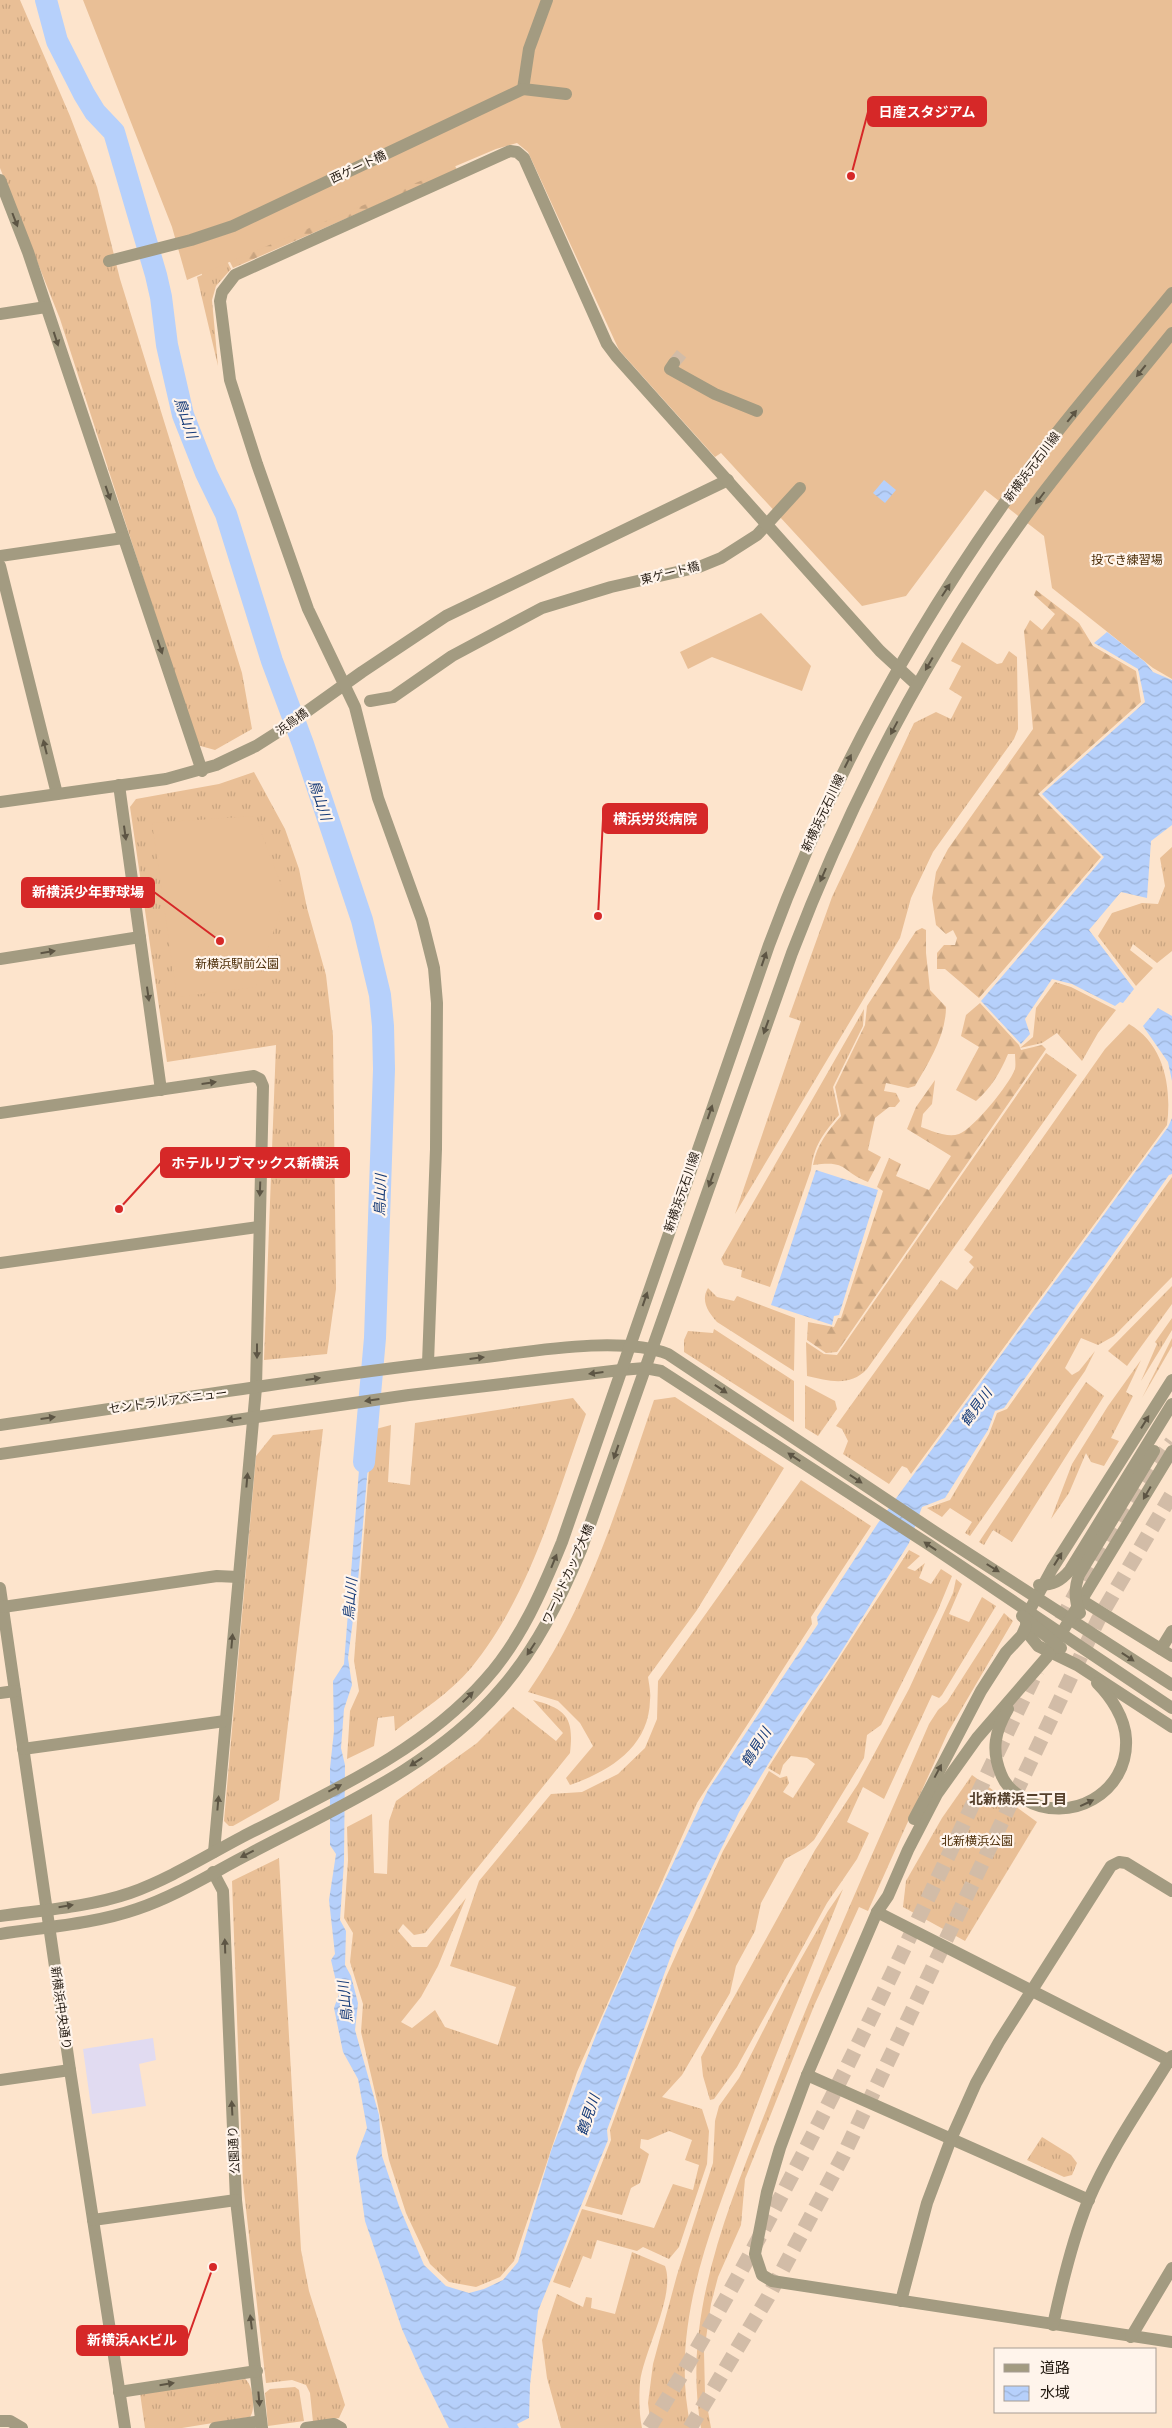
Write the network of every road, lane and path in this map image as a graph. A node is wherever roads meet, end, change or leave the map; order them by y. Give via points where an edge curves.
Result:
1 (547, 0) edge
2 (523, 89) junction
3 (566, 94) dead end
4 (0, 180) edge
5 (114, 260) dead end
6 (1172, 293) edge
7 (46, 307) junction
8 (0, 314) edge
9 (1172, 333) edge
10 (674, 363) dead end
11 (757, 411) dead end
12 (728, 480) junction
13 (800, 488) dead end
14 (123, 538) junction
15 (0, 556) edge
16 (0, 566) edge
17 (897, 668) junction
18 (344, 684) junction
19 (917, 685) junction
20 (370, 702) dead end
21 (202, 771) junction
22 (118, 785) junction
23 (56, 794) junction
24 (0, 802) edge
25 (140, 938) junction
26 (0, 959) edge
27 (161, 1090) junction
28 (0, 1113) edge
29 (258, 1226) junction
30 (0, 1264) edge
31 (629, 1345) junction
32 (652, 1348) junction
33 (428, 1364) junction
34 (645, 1368) junction
35 (621, 1370) junction
36 (1172, 1380) edge
37 (256, 1388) junction
38 (610, 1404) joint
39 (1172, 1404) edge
40 (632, 1406) joint
41 (253, 1417) junction
42 (1172, 1421) edge
43 (0, 1425) edge
44 (1172, 1451) edge
45 (0, 1454) edge
46 (238, 1577) junction
47 (1010, 1578) junction
48 (0, 1588) edge
49 (1000, 1592) junction
50 (1083, 1601) junction
51 (3, 1607) junction
52 (1026, 1622) junction
53 (1172, 1631) edge
54 (1098, 1636) junction
55 (1160, 1649) junction
56 (1051, 1652) junction
57 (1172, 1656) edge
58 (1172, 1685) edge
59 (15, 1690) junction
60 (1018, 1691) junction
61 (0, 1693) edge
62 (1172, 1708) edge
63 (225, 1721) junction
64 (1172, 1728) edge
65 (24, 1749) junction
66 (214, 1852) junction
67 (213, 1872) junction
68 (1172, 1891) edge
69 (46, 1909) junction
70 (877, 1912) junction
71 (0, 1916) edge
72 (49, 1927) junction
73 (0, 1934) edge
74 (1033, 1992) junction
75 (1171, 2060) edge
76 (70, 2070) junction
77 (807, 2075) junction
78 (0, 2080) edge
79 (950, 2139) junction
80 (236, 2200) junction
81 (1089, 2200) junction
82 (93, 2220) junction
83 (1172, 2268) edge
84 (901, 2301) junction
85 (1053, 2325) junction
86 (1130, 2337) junction
87 (1172, 2342) edge
88 (257, 2371) junction
89 (119, 2392) junction
90 (0, 2421) edge
91 (262, 2424) edge
92 (22, 2428) edge
93 (125, 2428) edge
94 (215, 2428) edge
95 (306, 2428) edge
96 (341, 2428) edge

1 - 2 street via 529,49
2 - 3 street
2 - 5 street, 西ゲート橋 via 233,226
4 -> 7 street
17 -> 6 street, 新横浜元石川線 via 972,550 1039,456
7 - 8 street
7 -> 14 street
9 -> 19 street, 新横浜元石川線 via 1025,517
10 - 11 street via 670,369 687,380
12 - 17 street
12 - 18 street, 浜鳥橋 via 469,603
12 - 18 street via 607,344 524,158 517,152 510,151 235,275 222,292 220,301 230,380 308,609
13 - 20 street, 東ゲート橋 via 756,535 722,558 674,574 542,608 452,656 393,697
14 - 15 street
14 -> 21 street
23 -> 16 street
17 - 19 street
31 -> 17 street, 新横浜元石川線 via 788,894 835,787
18 - 21 street, 浜鳥橋 via 260,744
18 - 33 street via 355,706 378,798 422,920 434,968 437,1003 436,1149
19 -> 32 street, 新横浜元石川線 via 816,890
21 - 22 street, 浜鳥橋
22 - 23 street, 浜鳥橋
22 -> 25 street
23 - 24 street, 浜鳥橋
26 -> 25 street
25 -> 27 street
27 - 28 street
27 -> 29 street via 254,1076 260,1079 263,1086
29 - 30 street
29 -> 37 street
31 - 32 street, セントラルアベニュー
33 -> 31 street, セントラルアベニュー via 569,1348
31 - 35 street, 新横浜元石川線
32 - 34 street, 新横浜元石川線
32 -> 47 street, セントラルアベニュー via 680,1362 935,1532
37 -> 33 street, セントラルアベニュー
34 - 35 street
34 - 40 street, 新横浜元石川線
49 -> 34 street via 673,1377
35 - 38 street, 新横浜元石川線
35 -> 41 street
52 -> 36 street via 1052,1569
37 - 41 street
43 -> 37 street, セントラルアベニュー
66 -> 38 street, ワールドカップ大橋 via 374,1766 421,1737 456,1709 498,1664 524,1626 546,1583
39 - 47 street via 1062,1579 1046,1585
40 -> 67 street, ワールドカップ大橋 via 572,1571 538,1637 514,1674 483,1708 433,1751 382,1782
41 -> 45 street
46 -> 41 street
42 - 54 street via 1078,1575 1075,1587 1077,1607
44 -> 50 street
46 - 51 street via 217,1576
63 -> 46 street
47 - 54 street, セントラルアベニュー
48 - 51 street, 新横浜中央通り
60 -> 49 street via 1000,1723 995,1740 997,1765 1009,1788 1030,1803 1052,1809 1077,1807 1102,1795 1120,1772 1125,1756 1121,1717 1111,1700 1069,1654 1020,1615
49 - 62 street
50 - 55 street
50 - 56 street
51 - 59 street, 新横浜中央通り
52 - 56 street via 1033,1641
70 -> 52 street via 881,1894 928,1789 981,1691 1006,1652 1022,1635
53 - 55 street
54 -> 58 street, セントラルアベニュー
55 - 57 street
56 - 60 street
56 - 64 street via 1077,1665
59 - 61 street
59 - 65 street, 新横浜中央通り
60 - 70 street via 976,1738 937,1794 888,1896
63 - 65 street
66 -> 63 street
65 - 69 street, 新横浜中央通り
69 -> 66 street, ワールドカップ大橋 via 129,1893
67 - 72 street, ワールドカップ大橋 via 136,1910
80 -> 67 street, 公園通り via 223,1891
68 - 74 street via 1126,1862 1111,1866
69 - 71 street, ワールドカップ大橋
69 - 72 street, 新横浜中央通り
70 - 74 street
70 - 77 street
72 - 73 street, ワールドカップ大橋
72 - 76 street, 新横浜中央通り
74 - 75 street
74 - 79 street via 999,2042
75 - 81 street via 1110,2158
76 - 78 street
76 - 82 street, 新横浜中央通り
77 - 79 street
77 - 84 street via 767,2192 755,2254 758,2267 762,2275 772,2282
79 - 81 street
79 - 84 street via 927,2203
80 - 82 street
88 -> 80 street, 公園通り
81 - 85 street via 1069,2255
82 - 89 street, 新横浜中央通り
83 - 86 street
84 - 85 street
85 - 86 street
86 - 87 street
89 -> 88 street
88 -> 91 street, 公園通り
89 - 93 street, 新横浜中央通り
90 - 92 street via 10,2421
91 - 94 street
95 - 96 street via 334,2424

